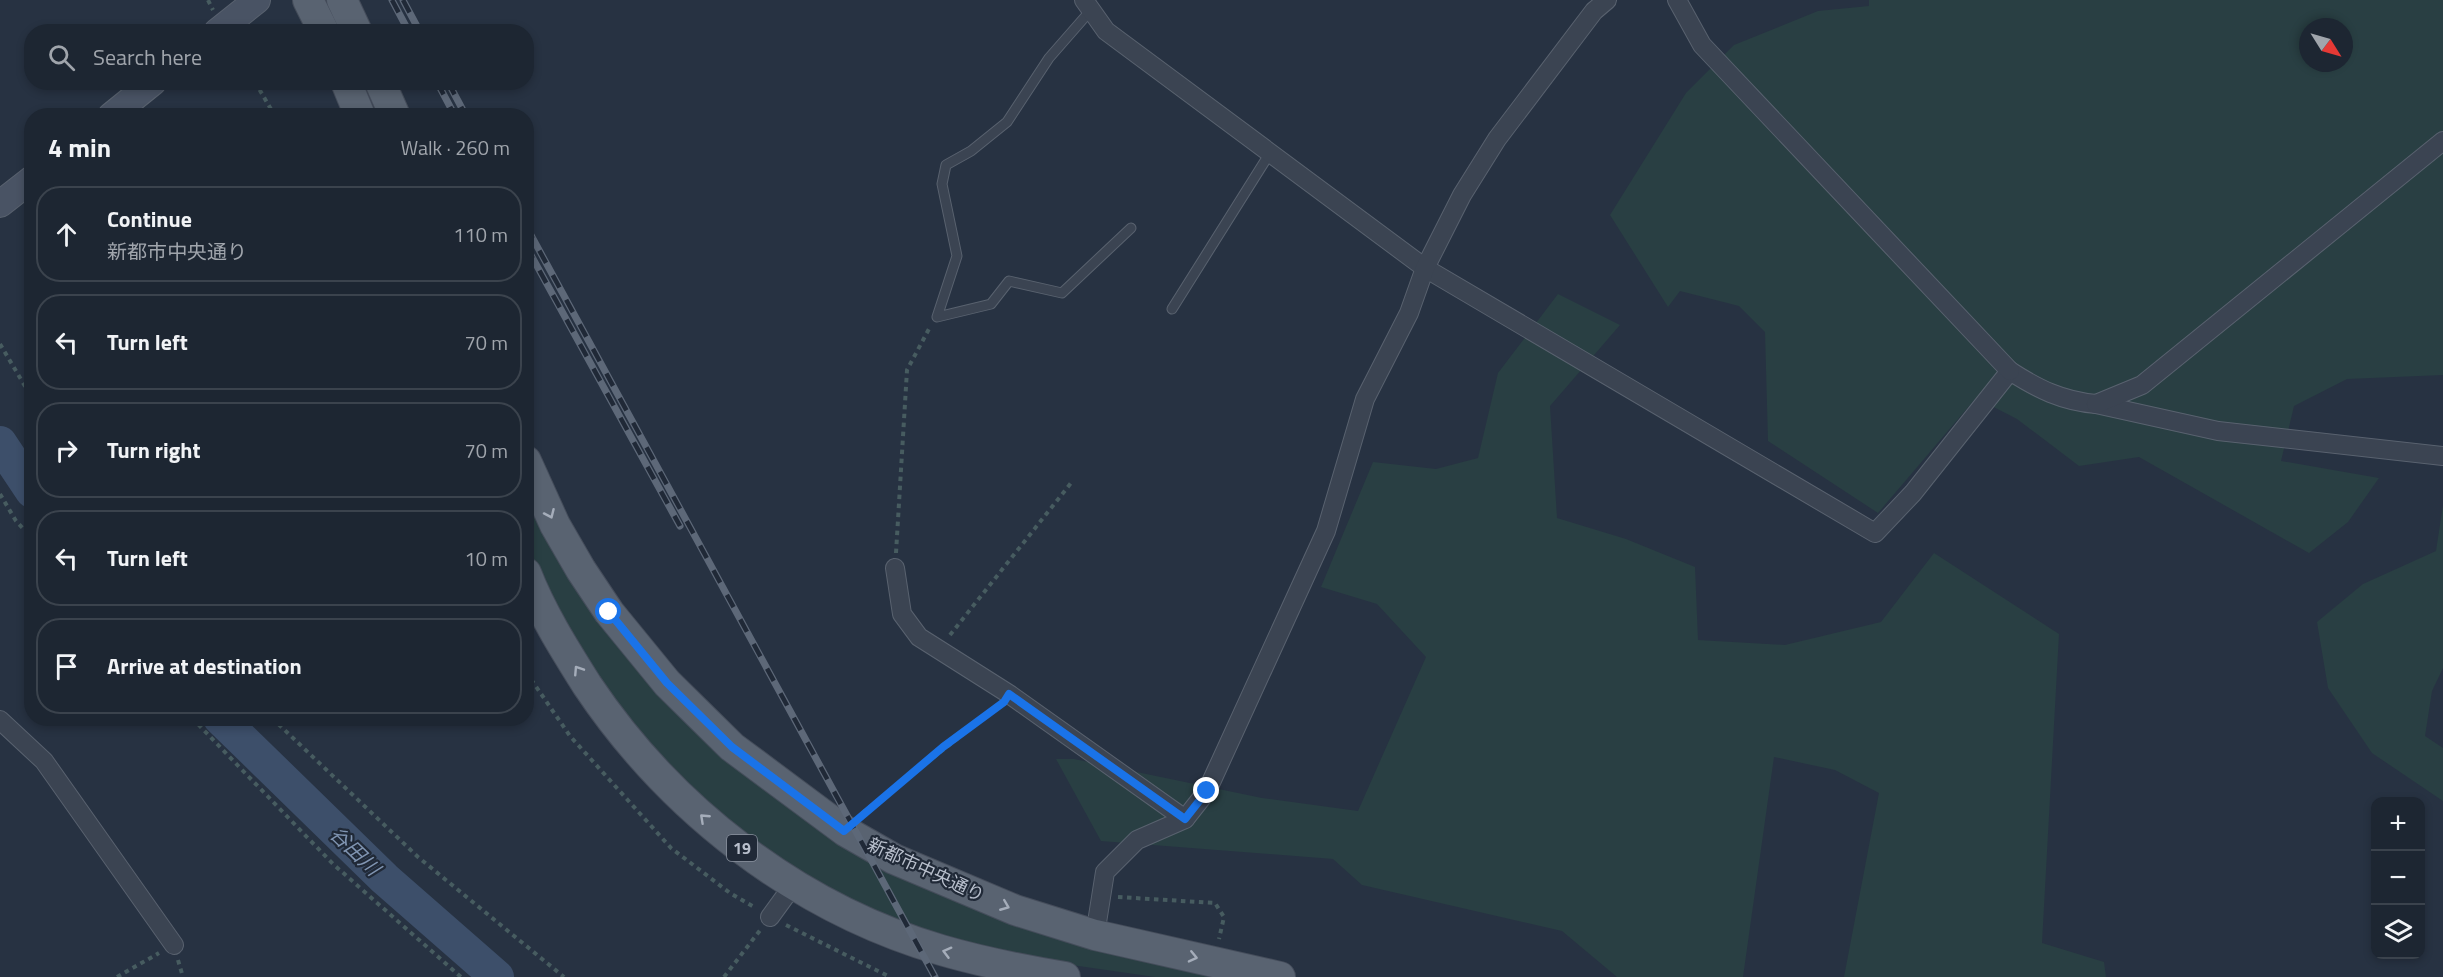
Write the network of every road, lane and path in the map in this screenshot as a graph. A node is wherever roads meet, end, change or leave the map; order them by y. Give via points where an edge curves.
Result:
1 (258, 0) edge
2 (308, 0) edge
3 (342, 0) edge
4 (1607, 0) edge
5 (1677, 0) edge
6 (1087, 5) edge
7 (227, 24) edge
8 (320, 24) edge
9 (353, 24) edge
10 (143, 90) edge
11 (260, 90) edge
12 (349, 90) edge
13 (384, 90) edge
14 (121, 108) edge
15 (270, 108) edge
16 (357, 108) edge
17 (392, 108) edge
18 (2443, 141) edge
19 (1270, 153) junction
20 (24, 185) edge
21 (0, 204) edge
22 (1131, 228) dead end
23 (1425, 268) junction
24 (1172, 309) dead end
25 (937, 317) junction
26 (0, 344) edge
27 (2010, 371) junction
28 (24, 385) edge
29 (2096, 404) junction
30 (2443, 456) edge
31 (534, 479) edge
32 (1071, 483) dead end
33 (0, 494) edge
34 (24, 530) edge
35 (895, 568) joint
36 (534, 589) edge
37 (939, 649) junction
38 (534, 684) edge
39 (1009, 694) junction
40 (0, 720) edge
41 (200, 726) edge
42 (280, 726) edge
43 (1185, 819) junction
44 (844, 831) junction
45 (794, 884) junction
46 (1100, 896) junction
47 (770, 917) junction
48 (1095, 935) junction
49 (174, 945) junction
50 (1218, 947) dead end
51 (117, 977) edge
52 (183, 977) edge
53 (461, 977) edge
54 (564, 977) edge
55 (724, 977) edge
56 (890, 977) edge
57 (1065, 977) edge
58 (1280, 977) edge

1 - 7 street
2 - 8 main road
3 - 9 main road
4 - 23 street via 1594,11 1497,139 1462,195
5 - 27 street via 1702,45
6 - 19 street via 1106,31
6 - 25 lane via 1007,122 946,165 942,184 957,256
10 - 14 street
11 - 15 path
12 - 16 main road
13 - 17 main road
18 - 29 street via 2142,385
19 - 23 street
19 - 24 lane
20 - 21 street
22 - 25 lane via 1062,293 1009,281 991,304
23 - 27 street via 1875,533 1913,494
23 - 43 street via 1409,313 1365,399 1326,531 1207,791
25 - 35 path via 907,370
26 - 28 path
27 - 29 street via 2040,391
29 - 30 street via 2218,430
31 -> 44 main road, 新都市中央通り via 581,570 609,612 667,683 732,747
32 - 37 path
33 - 34 path
35 - 37 street via 902,614 920,638
45 -> 36 main road, 19 via 712,825 655,772 613,722 566,653
37 - 39 street
38 - 47 path via 570,736 671,848 730,893
39 - 43 street
39 - 44 path
40 - 49 street via 44,761
41 - 53 path via 333,864
42 - 54 path via 418,857
43 - 46 street via 1137,840 1105,872
44 -> 48 main road, 新都市中央通り via 942,880 1015,910
45 - 47 street
57 -> 45 main road, 19 via 940,950 869,923
46 - 48 street
46 - 50 path via 1215,903 1224,917
47 - 55 path
47 - 56 path
48 -> 58 main road, 新都市中央通り
49 - 51 path
49 - 52 path

